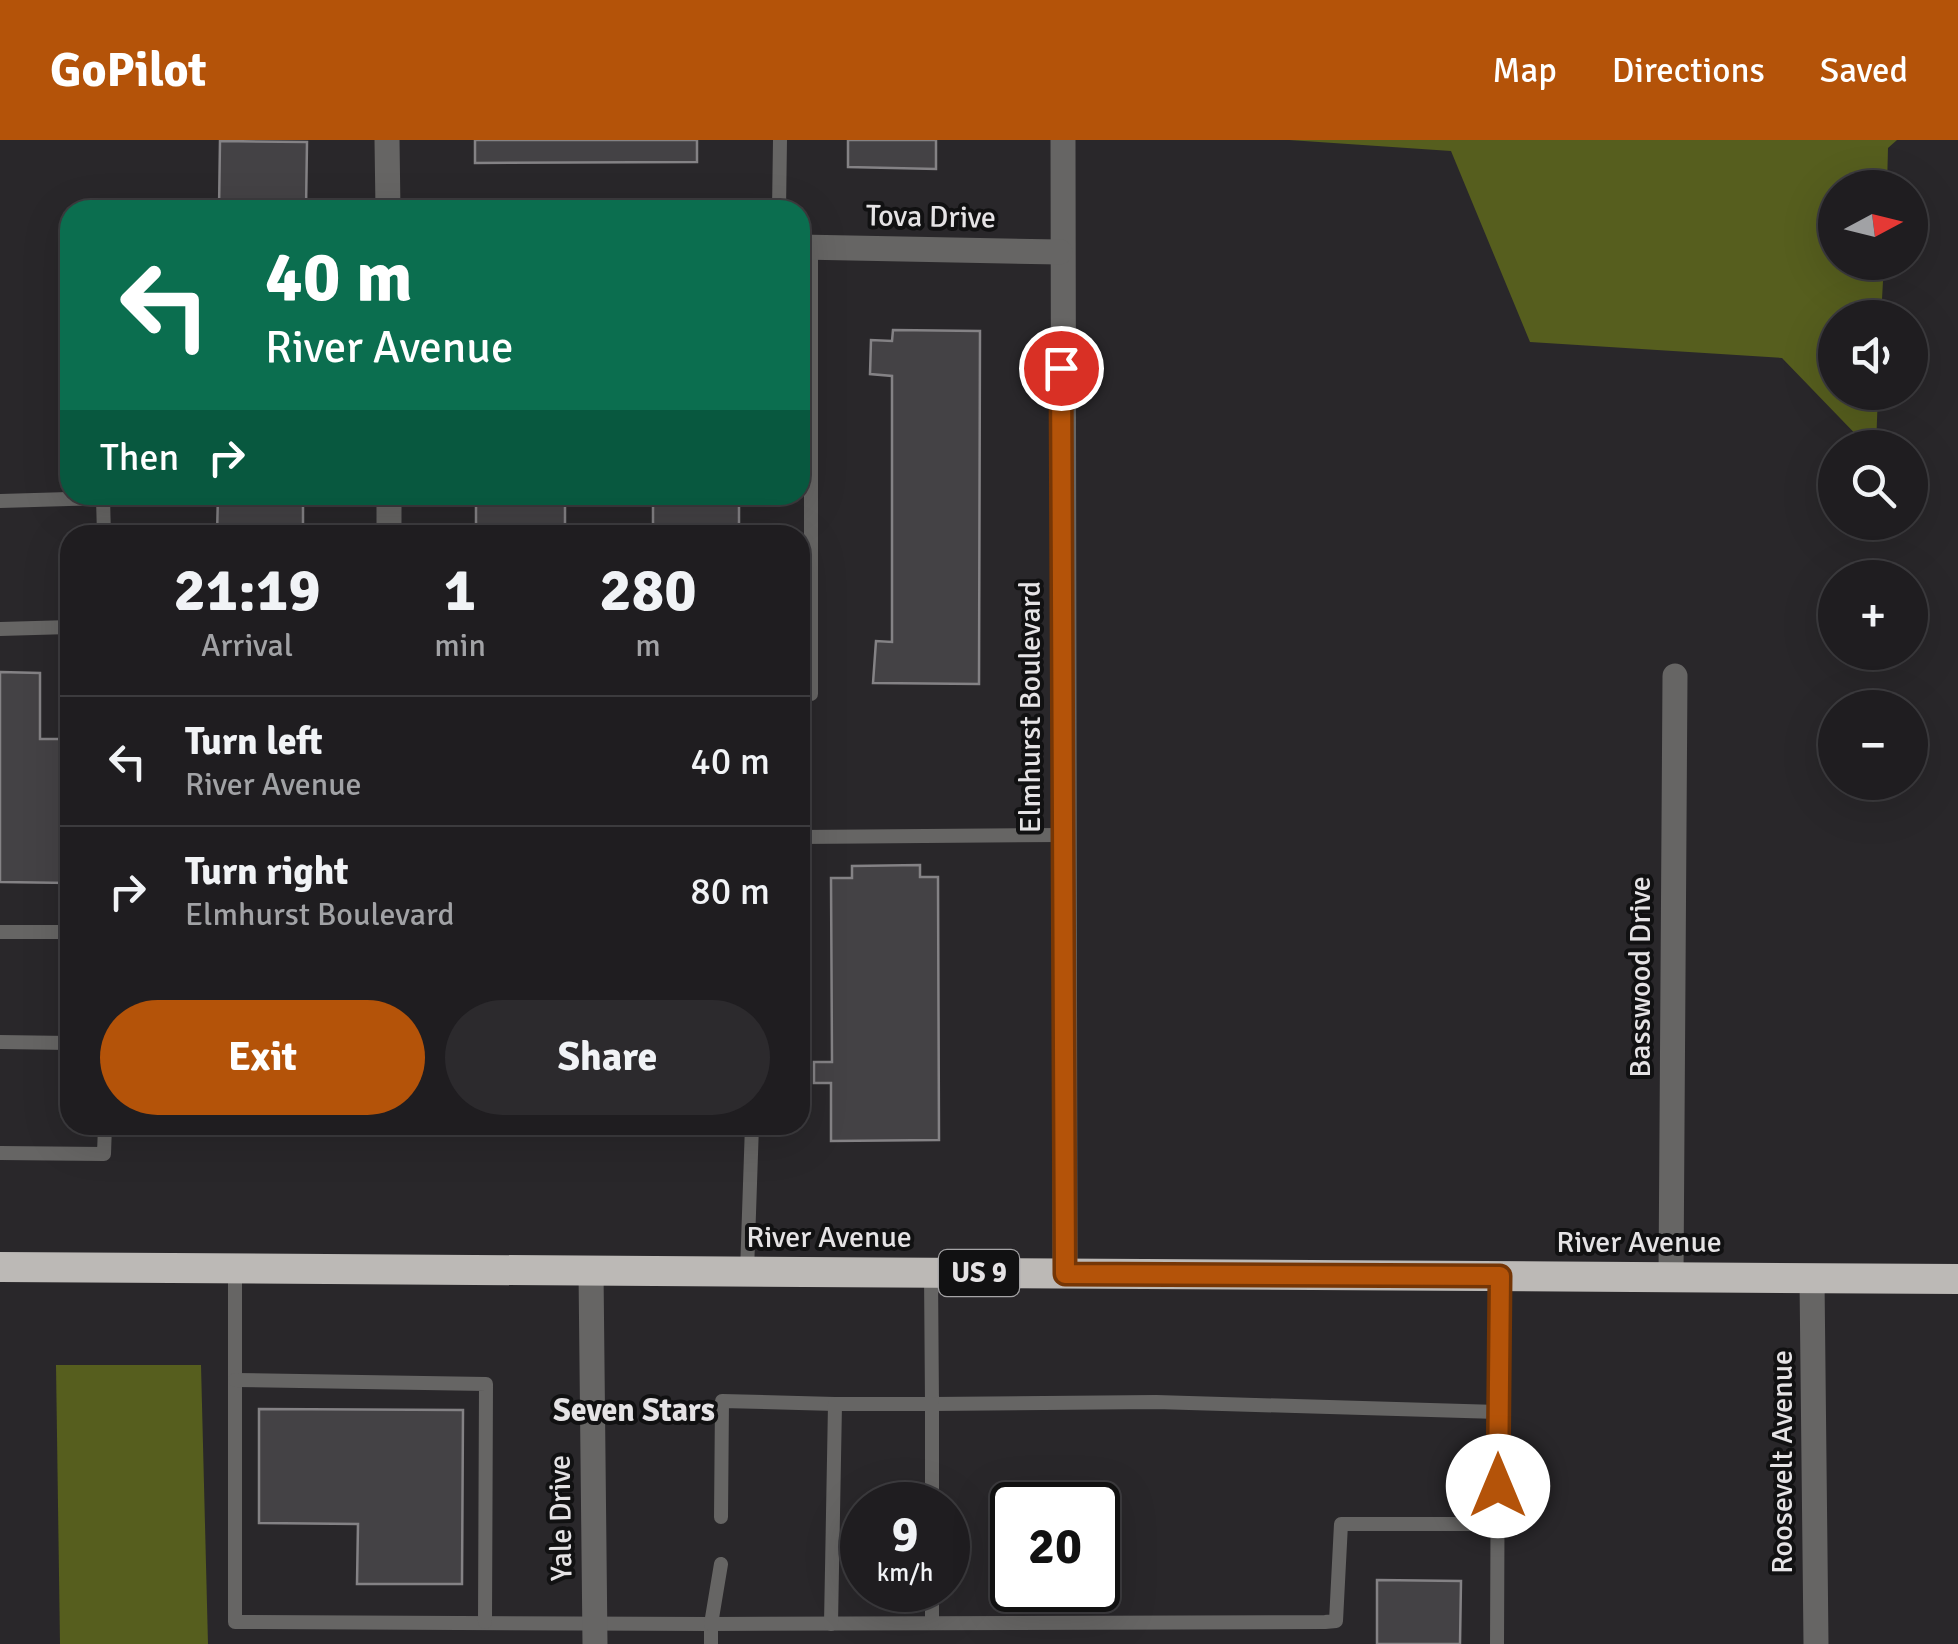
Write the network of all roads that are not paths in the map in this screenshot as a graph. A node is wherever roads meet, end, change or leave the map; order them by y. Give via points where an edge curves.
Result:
1 (387, 140) edge
2 (780, 140) edge
3 (1063, 140) edge
4 (388, 200) edge
5 (779, 200) edge
6 (810, 247) edge
7 (1060, 252) junction
8 (60, 499) edge
9 (0, 500) edge
10 (810, 605) edge
11 (60, 627) edge
12 (0, 630) edge
13 (1674, 676) dead end
14 (811, 694) dead end
15 (1063, 835) junction
16 (810, 837) edge
17 (0, 932) edge
18 (60, 932) edge
19 (0, 1042) edge
20 (60, 1043) edge
21 (105, 1135) edge
22 (752, 1135) edge
23 (0, 1153) edge
24 (0, 1267) edge
25 (235, 1268) junction
26 (591, 1270) junction
27 (747, 1272) junction
28 (931, 1273) junction
29 (1065, 1274) junction
30 (1500, 1276) junction
31 (1671, 1278) junction
32 (1812, 1278) junction
33 (1958, 1280) edge
34 (235, 1380) junction
35 (835, 1404) junction
36 (932, 1404) junction
37 (1498, 1412) junction
38 (932, 1482) edge
39 (721, 1517) dead end
40 (1498, 1524) junction
41 (721, 1564) dead end
42 (932, 1612) edge
43 (485, 1622) junction
44 (711, 1624) junction
45 (831, 1624) junction
46 (932, 1624) junction
47 (595, 1633) edge
48 (711, 1644) edge
49 (1497, 1644) edge
50 (1816, 1644) edge

1 - 4 street
2 - 5 lane
3 - 7 street, Elmhurst Boulevard
6 - 7 street, Tova Drive
7 - 15 street, Elmhurst Boulevard
8 - 9 lane
10 - 14 lane
11 - 12 lane
13 - 31 street, Basswood Drive
15 - 16 lane
15 - 29 street, Elmhurst Boulevard
17 - 18 lane
19 - 20 lane
21 - 23 lane via 104,1154
22 - 27 lane
24 - 25 highway, River Avenue / US 9
25 - 26 highway, River Avenue / US 9
25 - 34 lane
26 - 27 highway, River Avenue / US 9
26 - 47 street, Yale Drive
27 - 28 highway, River Avenue / US 9
28 - 29 highway, River Avenue / US 9
28 - 36 lane
29 - 30 highway, River Avenue / US 9
30 - 31 highway, River Avenue / US 9
30 - 37 lane
31 - 32 highway, River Avenue / US 9
32 - 33 highway, River Avenue / US 9
32 - 50 street, Roosevelt Avenue
34 - 43 lane via 486,1384
34 - 43 lane via 235,1622
35 - 36 lane
35 - 39 lane via 722,1401
35 - 45 lane
36 - 37 lane via 1156,1402
36 - 38 lane
37 - 40 lane
40 - 46 lane via 1341,1524 1336,1620
40 - 49 lane
41 - 44 lane
42 - 46 lane
43 - 47 lane
44 - 45 lane
44 - 47 lane
44 - 48 lane
45 - 46 lane

